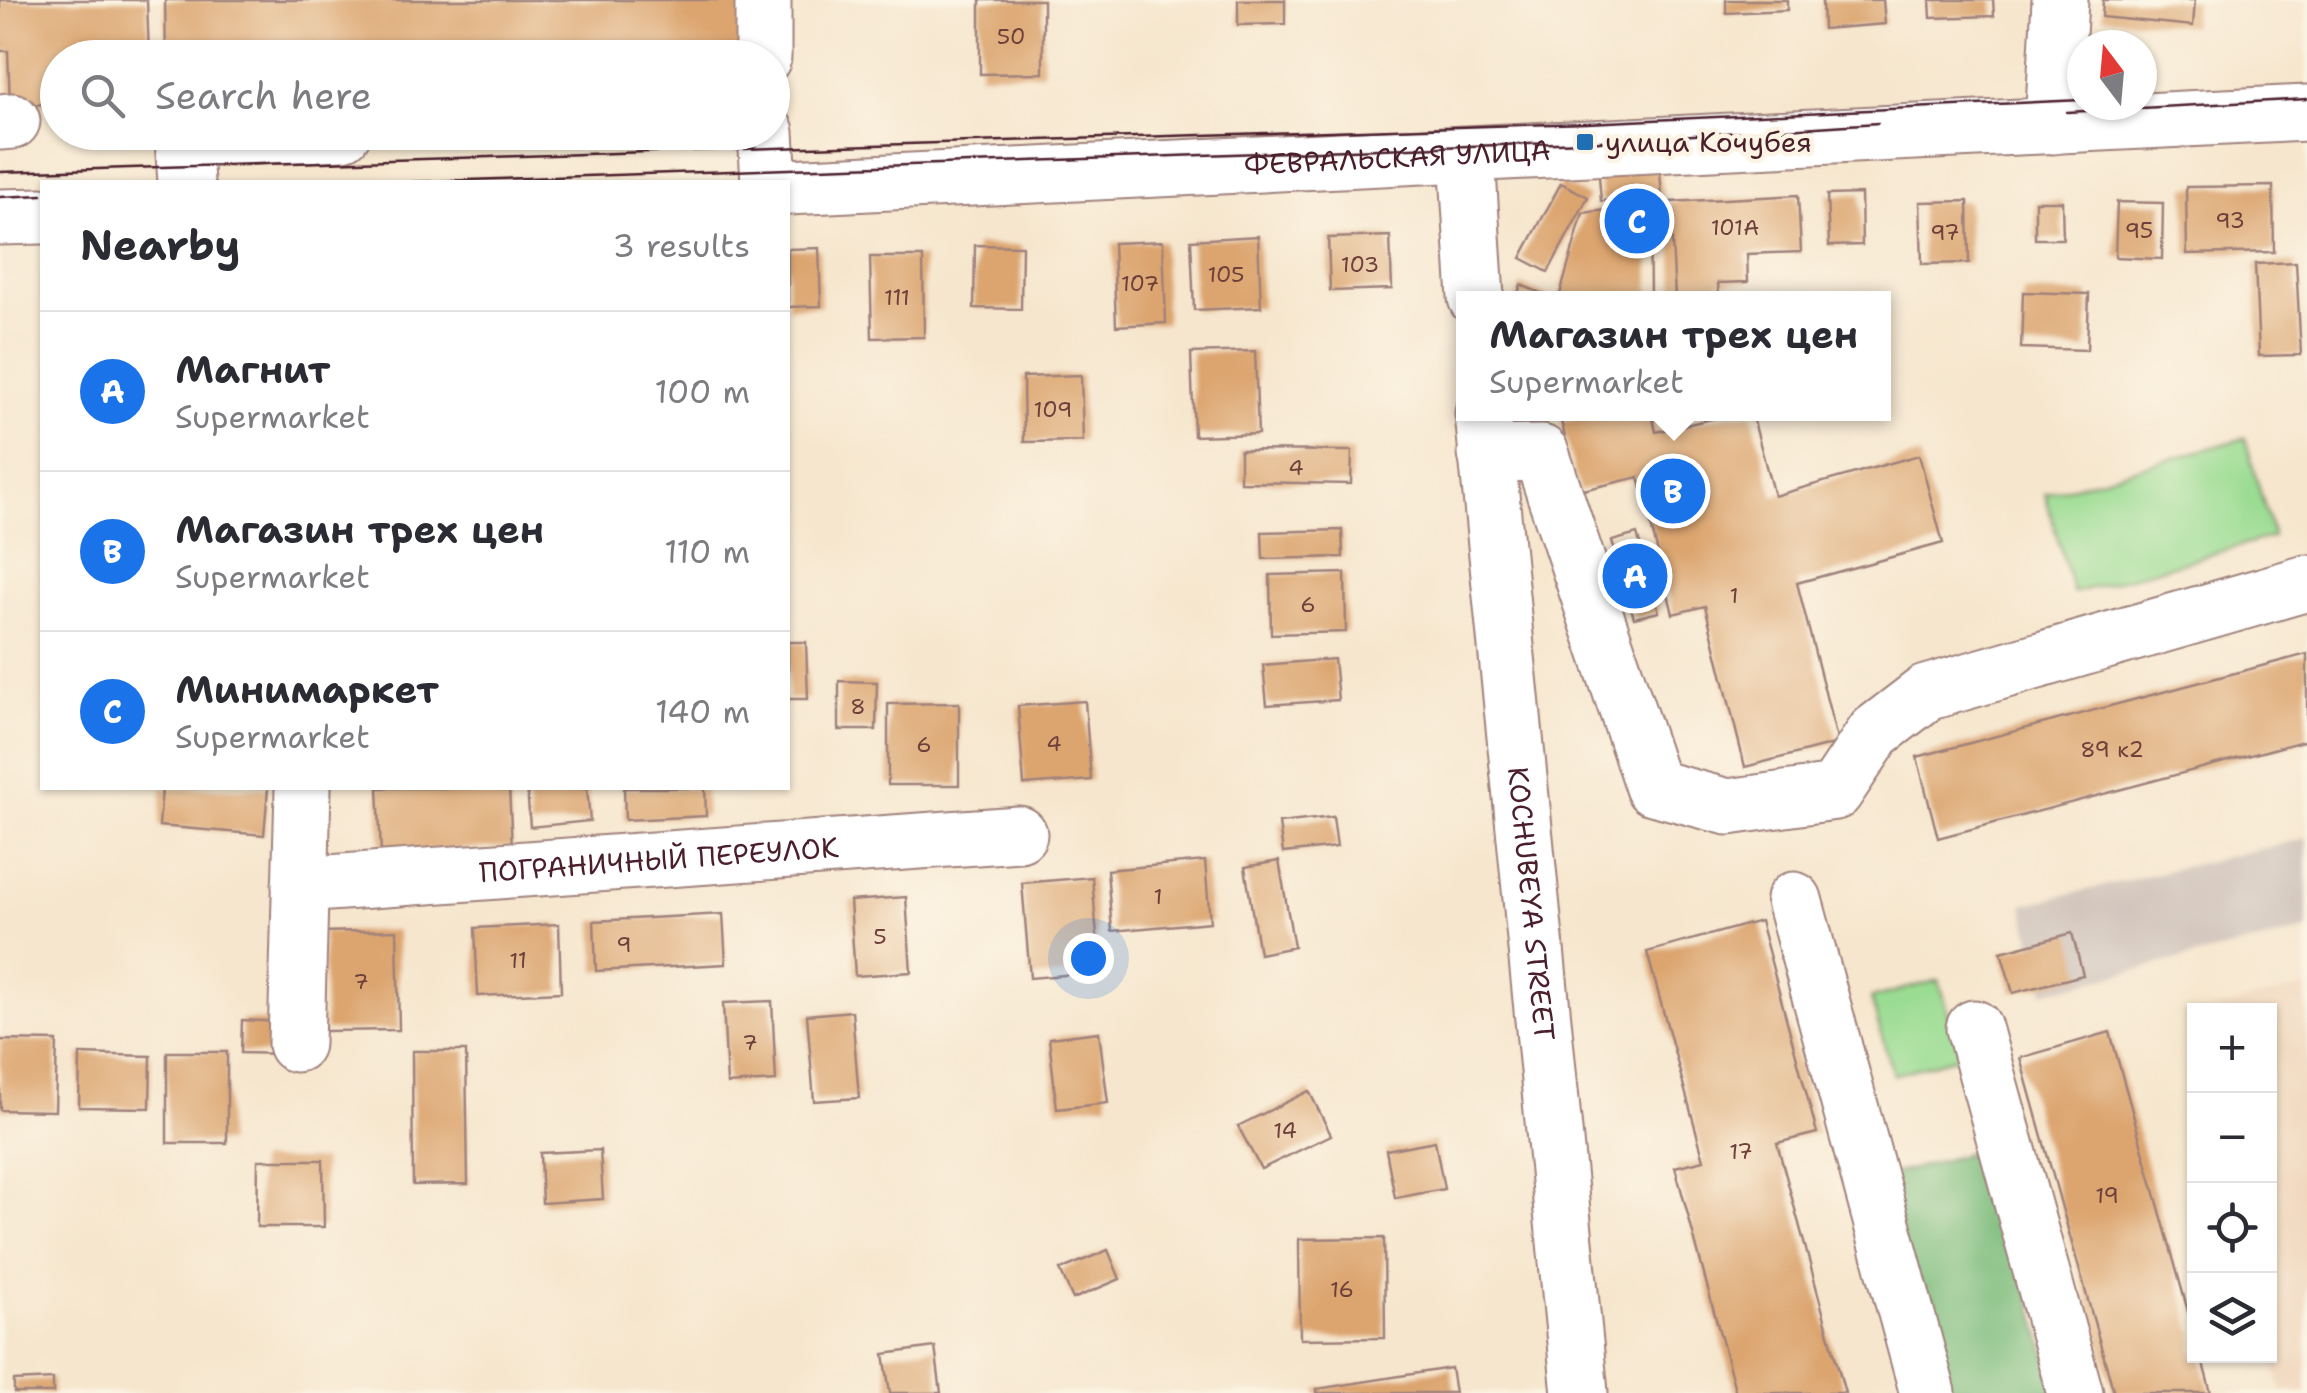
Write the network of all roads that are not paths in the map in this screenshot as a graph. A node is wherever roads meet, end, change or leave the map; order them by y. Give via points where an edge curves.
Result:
1 (763, 0) edge
2 (2060, 0) edge
3 (763, 40) edge
4 (2307, 113) edge
5 (2053, 126) junction
6 (184, 150) edge
7 (767, 150) edge
8 (1467, 156) junction
9 (186, 180) edge
10 (769, 180) edge
11 (790, 187) edge
12 (40, 216) edge
13 (0, 217) edge
14 (1476, 291) edge
15 (1484, 434) edge
16 (2307, 584) edge
17 (303, 790) edge
18 (1019, 834) dead end
19 (300, 885) junction
20 (1794, 900) dead end
21 (1974, 1028) dead end
22 (296, 1044) dead end
23 (1580, 1393) edge
24 (1928, 1393) edge
25 (2075, 1393) edge

1 - 3 street
2 - 5 street
4 - 5 street, ФЕВРАЛЬСКАЯ УЛИЦА
5 - 8 street, ФЕВРАЛЬСКАЯ УЛИЦА
6 - 9 street
7 - 10 street
8 - 11 street, ФЕВРАЛЬСКАЯ УЛИЦА
8 - 14 street
12 - 13 street
15 - 16 street via 1541,453 1654,787 1728,807 1835,792 1875,732 1926,693
15 - 23 street, KOCHUBEYA STREET
17 - 19 street
18 - 19 street, ПОГРАНИЧНЫЙ ПЕРЕУЛОК
19 - 22 street
20 - 24 street
21 - 25 street

